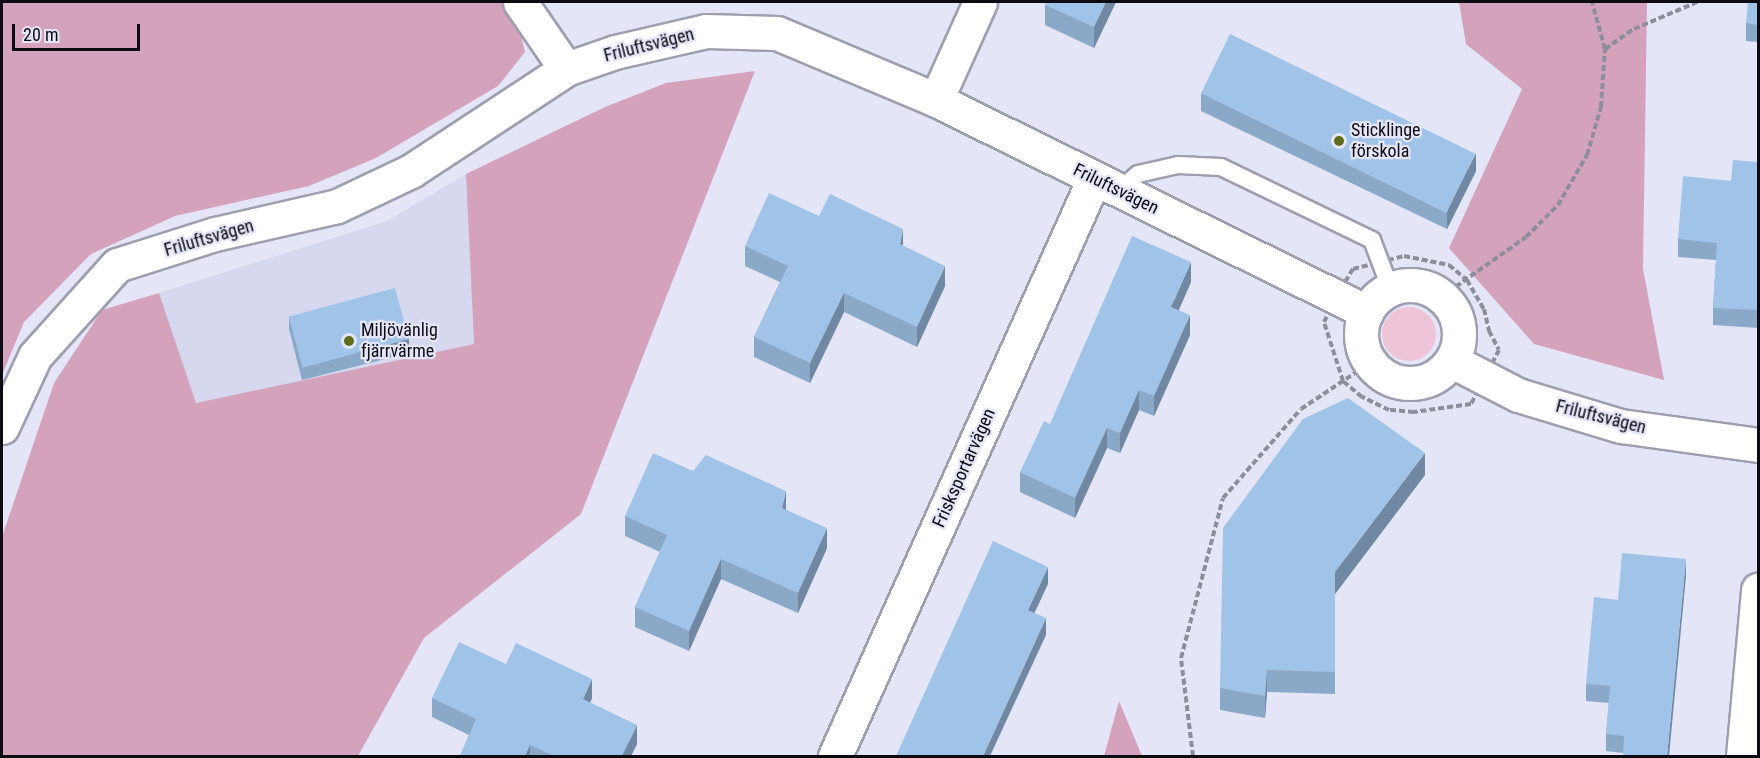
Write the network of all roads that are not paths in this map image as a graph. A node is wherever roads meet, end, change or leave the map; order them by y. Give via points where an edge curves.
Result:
1 (520, 2) edge
2 (980, 2) edge
3 (566, 69) junction
4 (936, 100) junction
5 (1106, 185) junction
6 (1386, 275) junction
7 (1366, 312) junction
8 (1452, 361) junction
9 (2, 427) edge
10 (1758, 445) edge
11 (1758, 590) edge
12 (835, 756) edge
13 (1743, 756) edge

1 - 3 street
2 - 4 street
3 - 4 street, Friluftsvägen via 615,52 706,31 777,33
3 - 9 street, Friluftsvägen via 411,171 337,206 215,234 117,265 34,356
4 - 5 street, Friluftsvägen
5 - 6 lane via 1178,165 1221,166 1372,240
5 - 7 street, Friluftsvägen
5 - 12 street, Frisksportarvägen
6 - 7 street via 1377,298
6 - 8 street via 1417,286 1454,288 1457,348
7 - 8 street via 1361,338 1370,363 1382,374 1412,383 1427,381
8 - 10 street, Friluftsvägen via 1518,395 1621,426
11 - 13 street

